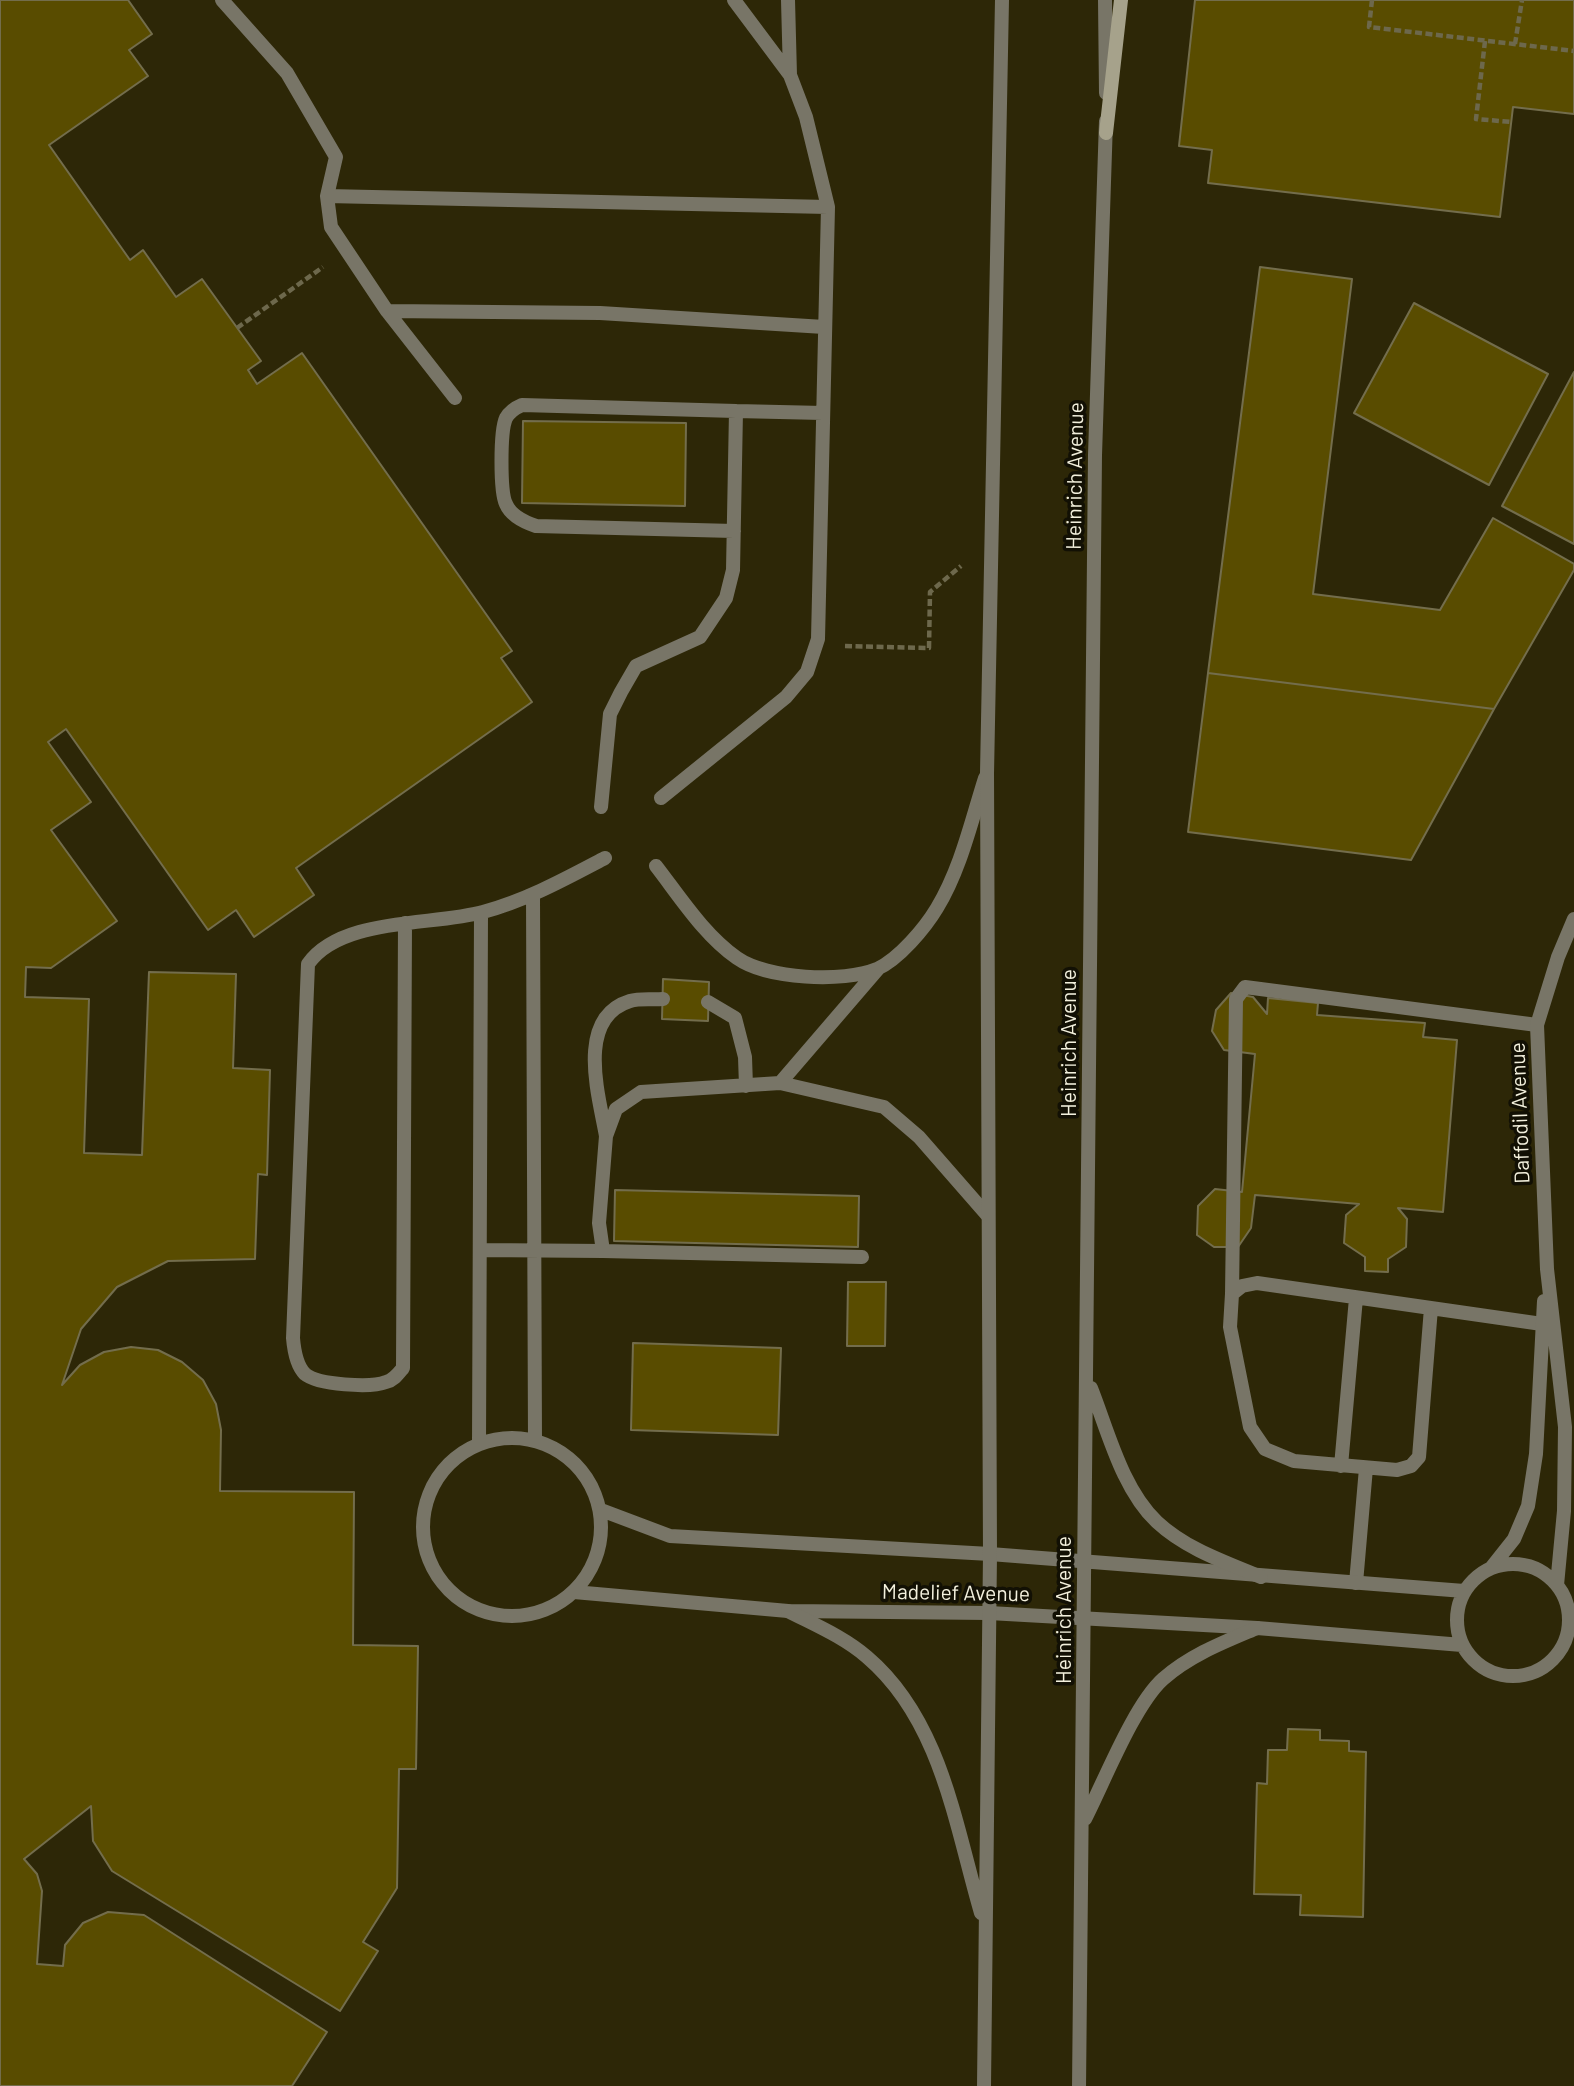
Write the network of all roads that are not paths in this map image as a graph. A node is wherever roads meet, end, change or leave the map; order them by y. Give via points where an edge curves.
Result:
1 (222, 0) edge
2 (734, 0) edge
3 (788, 0) edge
4 (1002, 0) edge
5 (1105, 0) edge
6 (1121, 0) edge
7 (790, 75) junction
8 (1106, 133) junction
9 (327, 196) junction
10 (828, 207) junction
11 (387, 311) junction
12 (824, 327) junction
13 (455, 398) dead end
14 (736, 411) junction
15 (823, 413) junction
16 (734, 531) junction
17 (987, 773) junction
18 (661, 797) dead end
19 (601, 807) dead end
20 (605, 858) dead end
21 (656, 866) dead end
22 (533, 896) junction
23 (481, 913) junction
24 (1574, 919) edge
25 (405, 923) junction
26 (878, 968) junction
27 (663, 999) dead end
28 (709, 1002) dead end
29 (1537, 1025) junction
30 (780, 1083) junction
31 (746, 1086) junction
32 (606, 1136) junction
33 (988, 1216) junction
34 (480, 1250) junction
35 (535, 1250) junction
36 (603, 1251) junction
37 (862, 1257) dead end
38 (1547, 1269) junction
39 (1232, 1294) junction
40 (1356, 1298) junction
41 (1431, 1308) junction
42 (1542, 1324) junction
43 (1087, 1380) junction
44 (535, 1441) junction
45 (479, 1444) junction
46 (1341, 1466) junction
47 (1366, 1468) junction
48 (601, 1510) junction
49 (990, 1554) junction
50 (1085, 1559) junction
51 (1491, 1568) junction
52 (1261, 1577) junction
53 (1356, 1583) junction
54 (1557, 1585) junction
55 (1464, 1591) junction
56 (574, 1592) junction
57 (788, 1611) junction
58 (989, 1613) junction
59 (1085, 1618) junction
60 (1256, 1628) junction
61 (1462, 1645) junction
62 (1083, 1823) junction
63 (986, 1927) junction
64 (984, 2086) edge
65 (1079, 2086) edge

1 - 9 street via 287,73 336,158
2 - 7 street
3 - 7 street
4 - 17 street
5 - 8 street, Heinrich Avenue
6 - 8 main road
7 - 10 street via 806,117
8 - 43 street, Heinrich Avenue via 1095,455
9 - 10 street
9 - 11 street via 331,227
10 - 12 street
11 - 12 street via 600,313
11 - 13 street
12 - 15 street
14 - 15 street
14 - 16 street
14 - 16 street via 522,405 514,408 504,425 502,494 514,515 536,526
15 - 18 street via 818,639 807,672 786,698
16 - 19 street via 733,570 715,619 700,637 636,666 610,714
17 - 26 street via 953,877 935,910
17 - 33 street
20 - 22 street
21 - 26 street via 694,916 737,959 769,972 802,976 843,976
22 - 23 street
22 - 35 street
23 - 25 street
23 - 34 street
24 - 29 street, Daffodil Avenue
25 - 25 street via 403,1368 387,1382 369,1386 317,1380 299,1366 293,1338 309,964 336,940
26 - 30 street
27 - 32 street via 629,1001 608,1016 597,1032 595,1070
28 - 31 street via 735,1018 745,1057
29 - 38 street, Daffodil Avenue
29 - 39 street via 1257,988 1239,992
30 - 31 street
30 - 33 street via 884,1107 919,1137
31 - 32 street via 641,1092 616,1109
32 - 36 street via 599,1223
33 - 49 street
34 - 35 street
34 - 45 street
35 - 36 street
35 - 44 street
36 - 37 street
38 - 42 street, Daffodil Avenue
38 - 54 street, Daffodil Avenue via 1565,1427
39 - 40 street via 1257,1283
39 - 46 street via 1230,1327 1250,1427 1265,1450 1294,1461
40 - 41 street
40 - 46 street
41 - 42 street
41 - 47 street via 1419,1457 1411,1466 1396,1470
42 - 51 street, Daffodil Avenue via 1536,1454 1528,1506 1514,1538
43 - 50 street, Heinrich Avenue
43 - 52 street via 1130,1486 1156,1521 1195,1549
44 - 45 street via 507,1438
44 - 48 street via 561,1452 579,1468
45 - 56 street via 455,1458 437,1478 426,1504 422,1531 428,1558 442,1582 464,1602 491,1614 520,1616 554,1609
46 - 47 street
47 - 53 street
48 - 49 street, Madelief Avenue via 670,1536
48 - 56 street via 601,1541 592,1568
49 - 50 street, Madelief Avenue
49 - 58 street
50 - 52 street, Madelief Avenue
50 - 59 street, Heinrich Avenue
51 - 54 street via 1527,1565
51 - 55 street, Daffodil Avenue via 1475,1577
52 - 53 street, Madelief Avenue
53 - 55 street, Madelief Avenue
54 - 61 street, Daffodil Avenue via 1568,1610 1567,1638 1544,1667 1526,1675 1507,1676 1473,1661
55 - 61 street via 1456,1627
56 - 57 street, Madelief Avenue
57 - 58 street, Madelief Avenue
57 - 63 street via 867,1656 916,1713 937,1762
58 - 59 street, Madelief Avenue
58 - 63 street
59 - 60 street, Madelief Avenue
59 - 62 street, Heinrich Avenue
60 - 61 street, Madelief Avenue
60 - 62 street via 1199,1654 1162,1681 1141,1710
62 - 65 street, Heinrich Avenue
63 - 64 street

